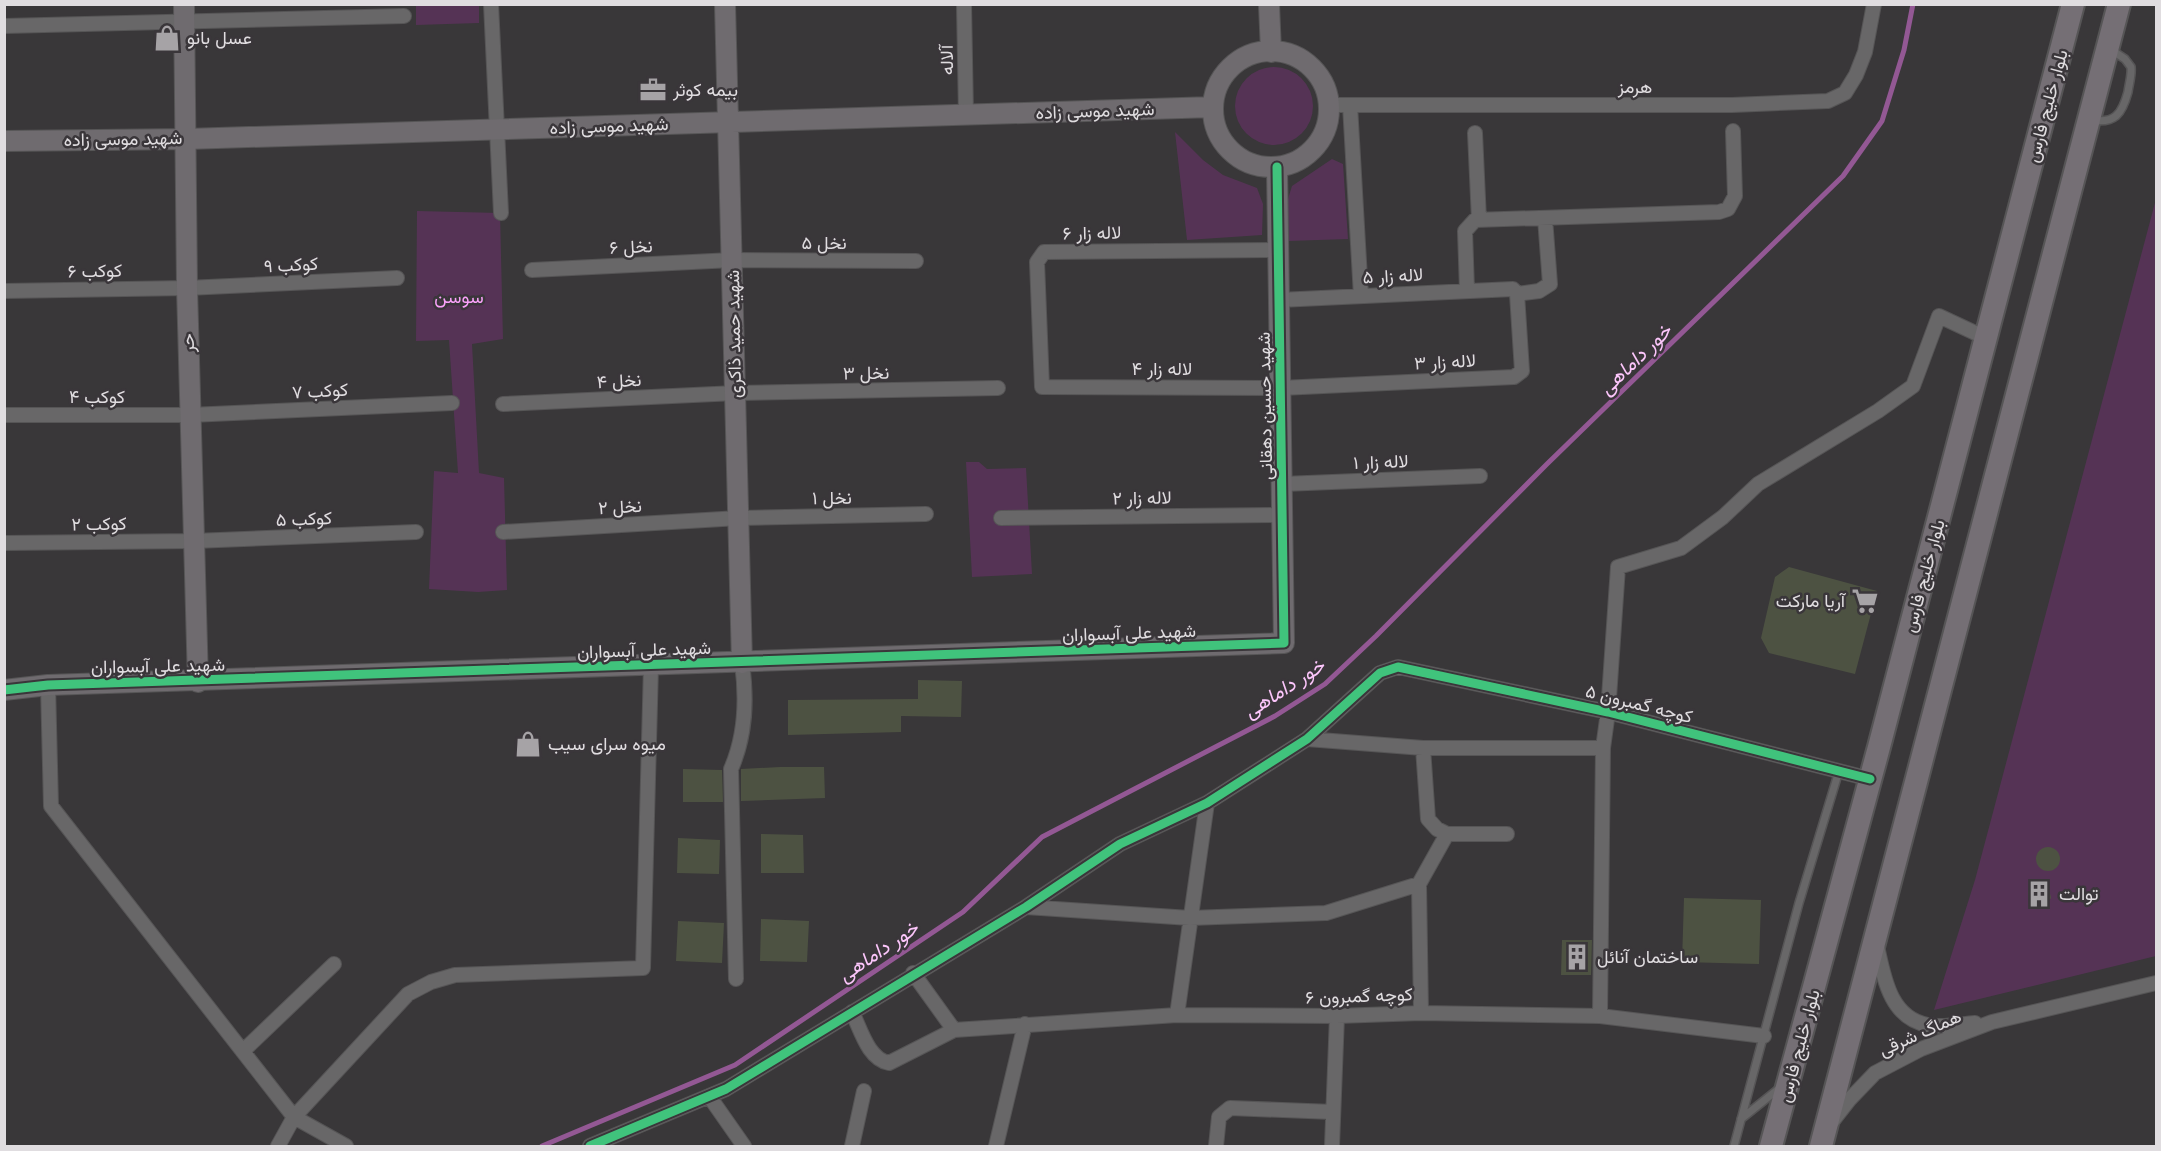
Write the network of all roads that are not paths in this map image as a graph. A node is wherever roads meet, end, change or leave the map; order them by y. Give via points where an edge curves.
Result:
1 (491, 4) edge
2 (725, 4) edge
3 (964, 4) edge
4 (1269, 4) edge
5 (1874, 4) edge
6 (2073, 4) edge
7 (2119, 4) edge
8 (184, 13) edge
9 (404, 16) dead end
10 (4, 26) edge
11 (2107, 47) junction
12 (1271, 52) junction
13 (1329, 105) junction
14 (1350, 105) junction
15 (1213, 107) junction
16 (966, 115) junction
17 (2088, 119) junction
18 (728, 122) junction
19 (496, 129) junction
20 (1733, 131) dead end
21 (1475, 133) dead end
22 (187, 138) junction
23 (4, 141) edge
24 (1277, 167) junction
25 (501, 213) dead end
26 (1545, 218) junction
27 (1479, 220) junction
28 (1278, 249) junction
29 (732, 260) junction
30 (916, 261) dead end
31 (532, 270) dead end
32 (397, 278) dead end
33 (187, 288) junction
34 (1467, 290) junction
35 (4, 291) edge
36 (1513, 291) junction
37 (1361, 296) junction
38 (1279, 300) junction
39 (1986, 338) junction
40 (1042, 387) joint
41 (998, 388) dead end
42 (1281, 388) junction
43 (736, 393) junction
44 (452, 403) dead end
45 (503, 404) dead end
46 (4, 415) edge
47 (190, 415) junction
48 (1480, 476) dead end
49 (1283, 484) junction
50 (926, 514) dead end
51 (1283, 514) junction
52 (740, 518) junction
53 (1001, 518) dead end
54 (416, 532) dead end
55 (503, 532) dead end
56 (194, 541) junction
57 (4, 543) edge
58 (1284, 644) joint
59 (742, 663) junction
60 (651, 666) junction
61 (198, 682) junction
62 (48, 685) junction
63 (4, 690) edge
64 (1608, 712) junction
65 (1306, 739) junction
66 (1423, 748) junction
67 (1603, 748) junction
68 (1839, 771) junction
69 (1870, 779) junction
70 (1207, 803) junction
71 (1447, 834) junction
72 (1507, 834) dead end
73 (1419, 884) junction
74 (1026, 907) junction
75 (1190, 918) junction
76 (1875, 939) junction
77 (334, 964) dead end
78 (914, 973) junction
79 (736, 979) dead end
80 (2157, 983) edge
81 (852, 1012) junction
82 (1421, 1013) junction
83 (1177, 1015) junction
84 (1337, 1016) junction
85 (1600, 1016) junction
86 (1992, 1023) junction
87 (1025, 1024) junction
88 (954, 1030) junction
89 (1764, 1036) junction
90 (243, 1051) junction
91 (1790, 1080) junction
92 (864, 1091) dead end
93 (709, 1096) junction
94 (1333, 1112) junction
95 (294, 1117) junction
96 (1741, 1119) junction
97 (1823, 1140) edge
98 (278, 1146) edge
99 (346, 1146) edge
100 (590, 1146) edge
101 (744, 1146) edge
102 (852, 1146) edge
103 (996, 1146) edge
104 (1216, 1146) edge
105 (1332, 1146) edge
106 (1734, 1146) edge
107 (1771, 1146) edge

1 - 19 street
2 - 18 street, شهید حمید ذاکری
3 - 16 street, آلاله
4 - 12 street
5 - 14 street, هرمز via 1865,52 1856,75 1845,93 1828,101 1732,105
6 - 39 main road, بلوار خلیج فارس
7 - 11 main road
8 - 9 street
8 - 10 street
8 - 22 street, حر
11 - 17 main road
11 - 17 lane via 2131,67 2126,98 2115,118
12 - 13 street via 1299,58 1314,69 1324,84
12 - 15 street via 1242,58 1227,71 1217,88
13 - 14 street, هرمز
13 - 24 street via 1322,138 1310,153 1295,163
14 - 37 street
15 - 16 street, شهید موسی زاده
15 - 24 street via 1216,127 1225,145 1258,166
16 - 18 street, شهید موسی زاده
17 - 76 main road
18 - 19 street, شهید موسی زاده
18 - 29 street, شهید حمید ذاکری
19 - 22 street, شهید موسی زاده
19 - 25 street
20 - 26 street via 1735,196 1728,209
21 - 27 street
22 - 23 street, شهید موسی زاده
22 - 33 street, حر
24 - 28 street, شهید حسین دهقانی
26 - 27 street
26 - 36 street, لاله زار ۵ via 1550,284 1539,291
27 - 34 street via 1471,222 1465,231
28 - 38 street, شهید حسین دهقانی
28 - 40 street, لاله زار ۶ via 1044,252 1037,262
29 - 30 street, نخل ۵
29 - 31 street, نخل ۶
29 - 43 street, شهید حمید ذاکری
32 - 33 street, کوکب ۹
33 - 35 street, کوکب ۶
33 - 47 street, حر
34 - 36 street, لاله زار ۵
34 - 37 street, لاله زار ۵
36 - 42 street, لاله زار ۳ via 1522,370 1514,377
37 - 38 street, لاله زار ۵
38 - 42 street, شهید حسین دهقانی
39 - 64 street via 1939,316 1913,386 1758,484 1723,517 1681,548 1618,567
39 - 69 main road, بلوار خلیج فارس
40 - 42 street, لاله زار ۴
41 - 43 street, نخل ۳
42 - 49 street, شهید حسین دهقانی
43 - 45 street, نخل ۴
43 - 52 street, شهید حمید ذاکری
44 - 47 street, کوکب ۷
46 - 47 street, کوکب ۴
47 - 56 street, حر
48 - 49 street, لاله زار ۱
49 - 51 street, شهید حسین دهقانی
50 - 52 street, نخل ۱
51 - 53 street, لاله زار ۲
51 - 58 street, شهید حسین دهقانی
52 - 55 street, نخل ۲
52 - 59 street, شهید حمید ذاکری
54 - 56 street, کوکب ۵
56 - 57 street, کوکب ۲
56 - 61 street, حر
58 - 59 street, شهید علی آبسواران
59 - 60 street, شهید علی آبسواران
59 - 79 street via 745,716 731,769
60 - 61 street, شهید علی آبسواران
60 - 95 street via 643,968 455,975 431,982 408,994
61 - 62 street, شهید علی آبسواران
62 - 63 street, شهید علی آبسواران
62 - 90 street via 51,806
64 - 65 street, کوچه گمبرون ۵ via 1398,667 1380,673
64 - 67 street
64 - 68 street, کوچه گمبرون ۵
65 - 66 street
65 - 70 street
66 - 67 street
66 - 71 street via 1428,819 1437,830
67 - 85 street
68 - 69 street, کوچه گمبرون ۵
68 - 89 lane
69 - 91 main road, بلوار خلیج فارس
70 - 74 street via 1120,844
70 - 75 street
71 - 72 street
71 - 73 street
73 - 75 street via 1326,913
73 - 82 street
74 - 75 street
74 - 78 street
75 - 83 street
76 - 86 street, هماگ شرقی via 1890,998 1909,1019 1929,1025
76 - 97 main road
77 - 90 street
78 - 81 street
78 - 88 street
80 - 86 street, هماگ شرقی
81 - 88 street via 873,1054 889,1063
81 - 93 street
82 - 84 street, کوچه گمبرون ۶
82 - 85 street, کوچه گمبرون ۶
83 - 84 street, کوچه گمبرون ۶
83 - 87 street, کوچه گمبرون ۶
84 - 94 street
85 - 89 street, کوچه گمبرون ۶
86 - 97 street, هماگ شرقی via 1921,1048 1875,1073 1842,1109
87 - 88 street, کوچه گمبرون ۶
87 - 103 street
89 - 96 lane
90 - 95 street
91 - 96 lane
91 - 107 main road, بلوار خلیج فارس
92 - 102 street
93 - 100 street
93 - 101 street
94 - 104 street via 1230,1108 1219,1117
94 - 105 street
95 - 98 street
95 - 99 street
96 - 106 lane

